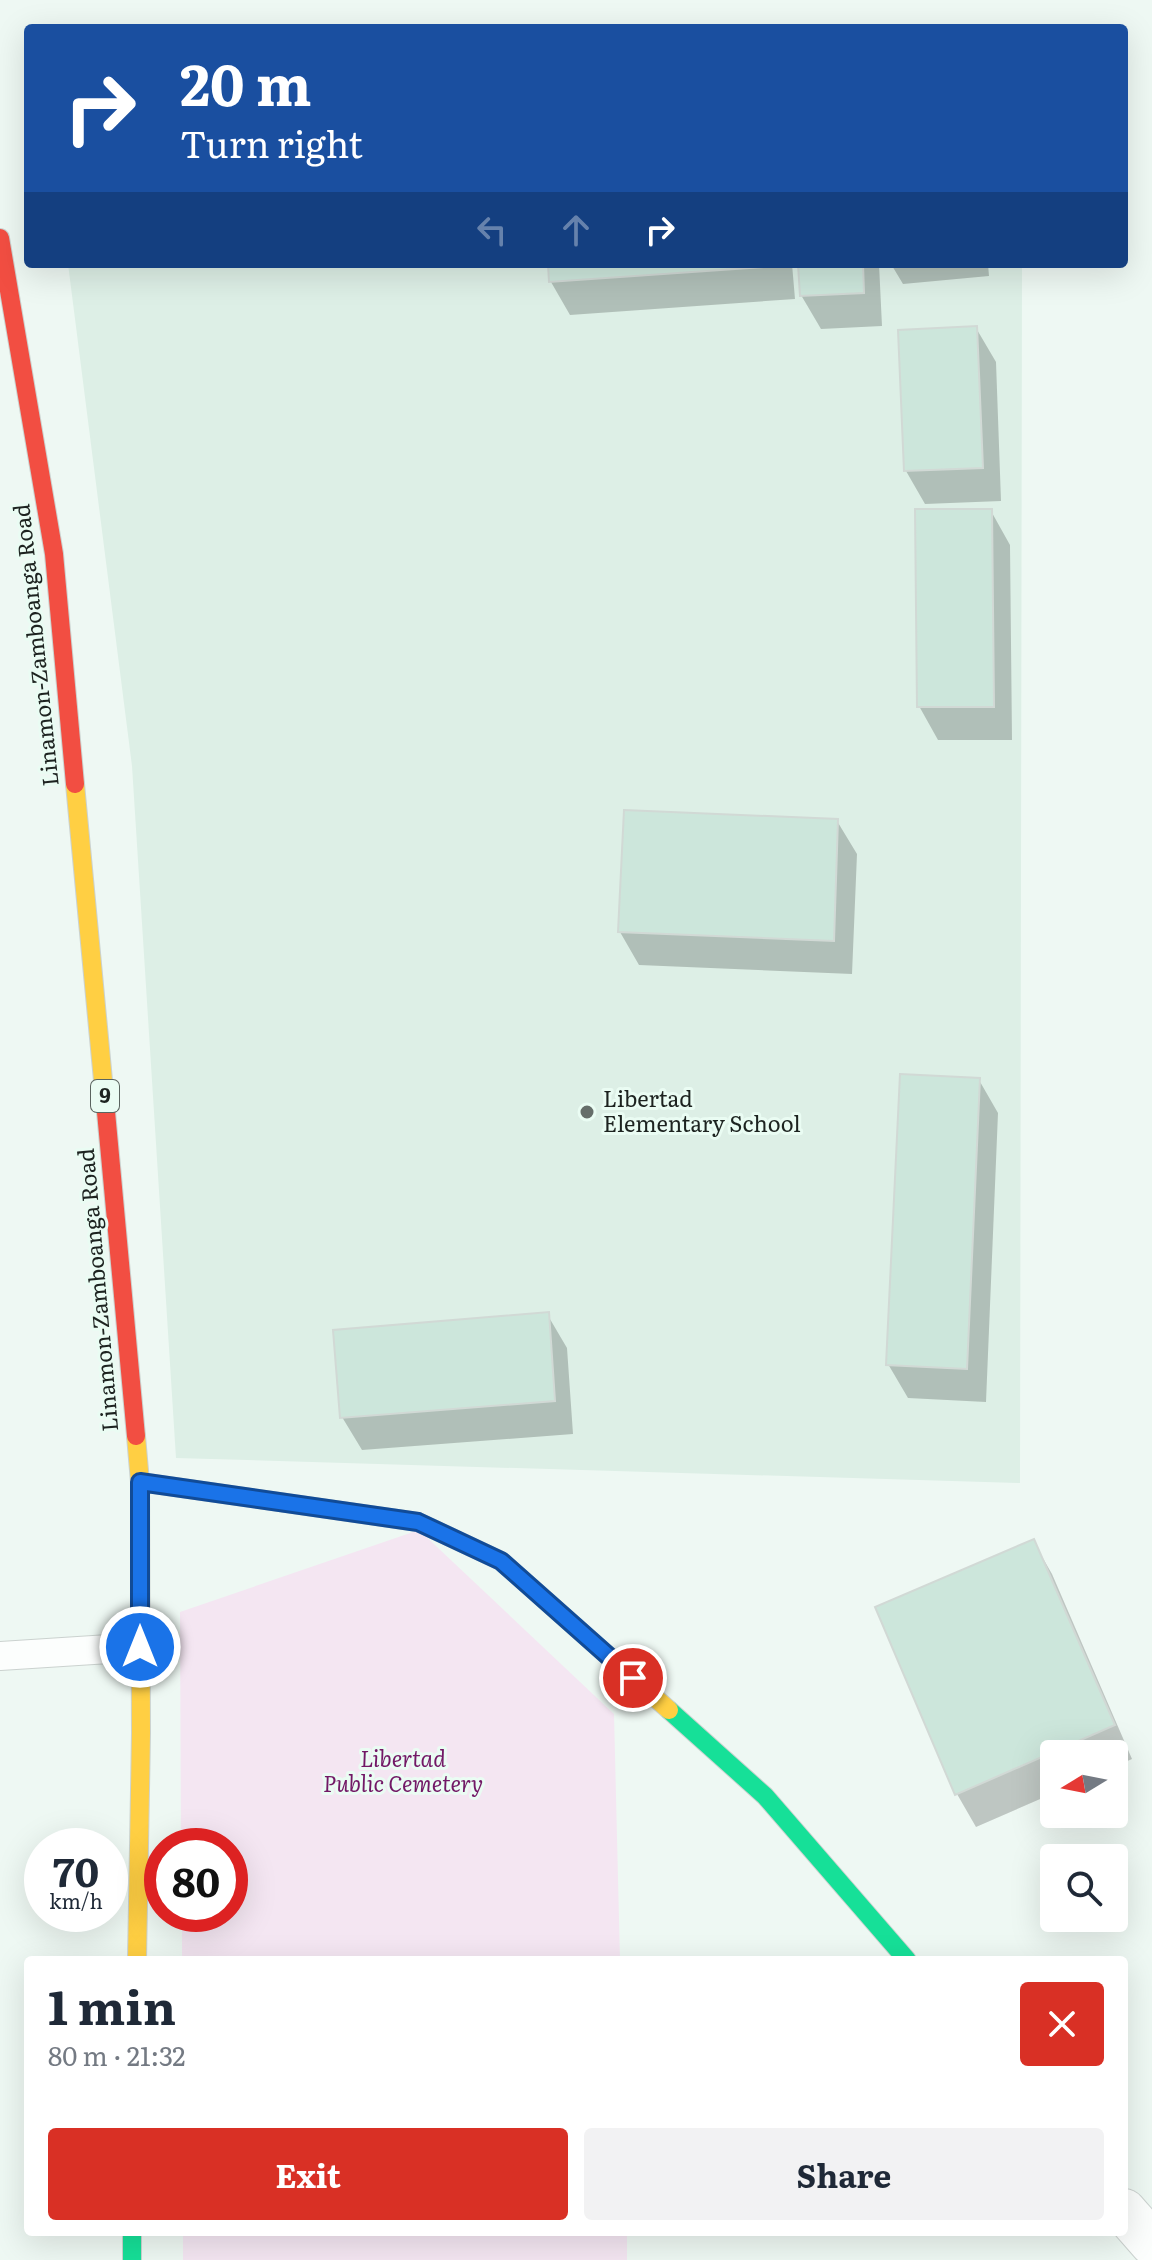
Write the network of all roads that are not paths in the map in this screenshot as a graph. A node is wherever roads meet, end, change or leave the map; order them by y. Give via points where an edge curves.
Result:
1 (0, 238) edge
2 (140, 1482) junction
3 (140, 1647) junction
4 (0, 1656) edge
5 (137, 1956) edge
6 (904, 1956) edge
7 (1128, 2216) edge
8 (132, 2236) edge
9 (1152, 2243) edge
10 (132, 2260) edge

1 - 2 main road, Linamon-Zamboanga Road / 9 via 54,554
2 - 3 main road, Linamon-Zamboanga Road / 9
2 - 6 main road via 418,1522 501,1561 765,1796
3 - 4 lane
3 - 5 main road, Linamon-Zamboanga Road / 9
7 - 9 street
8 - 10 main road

